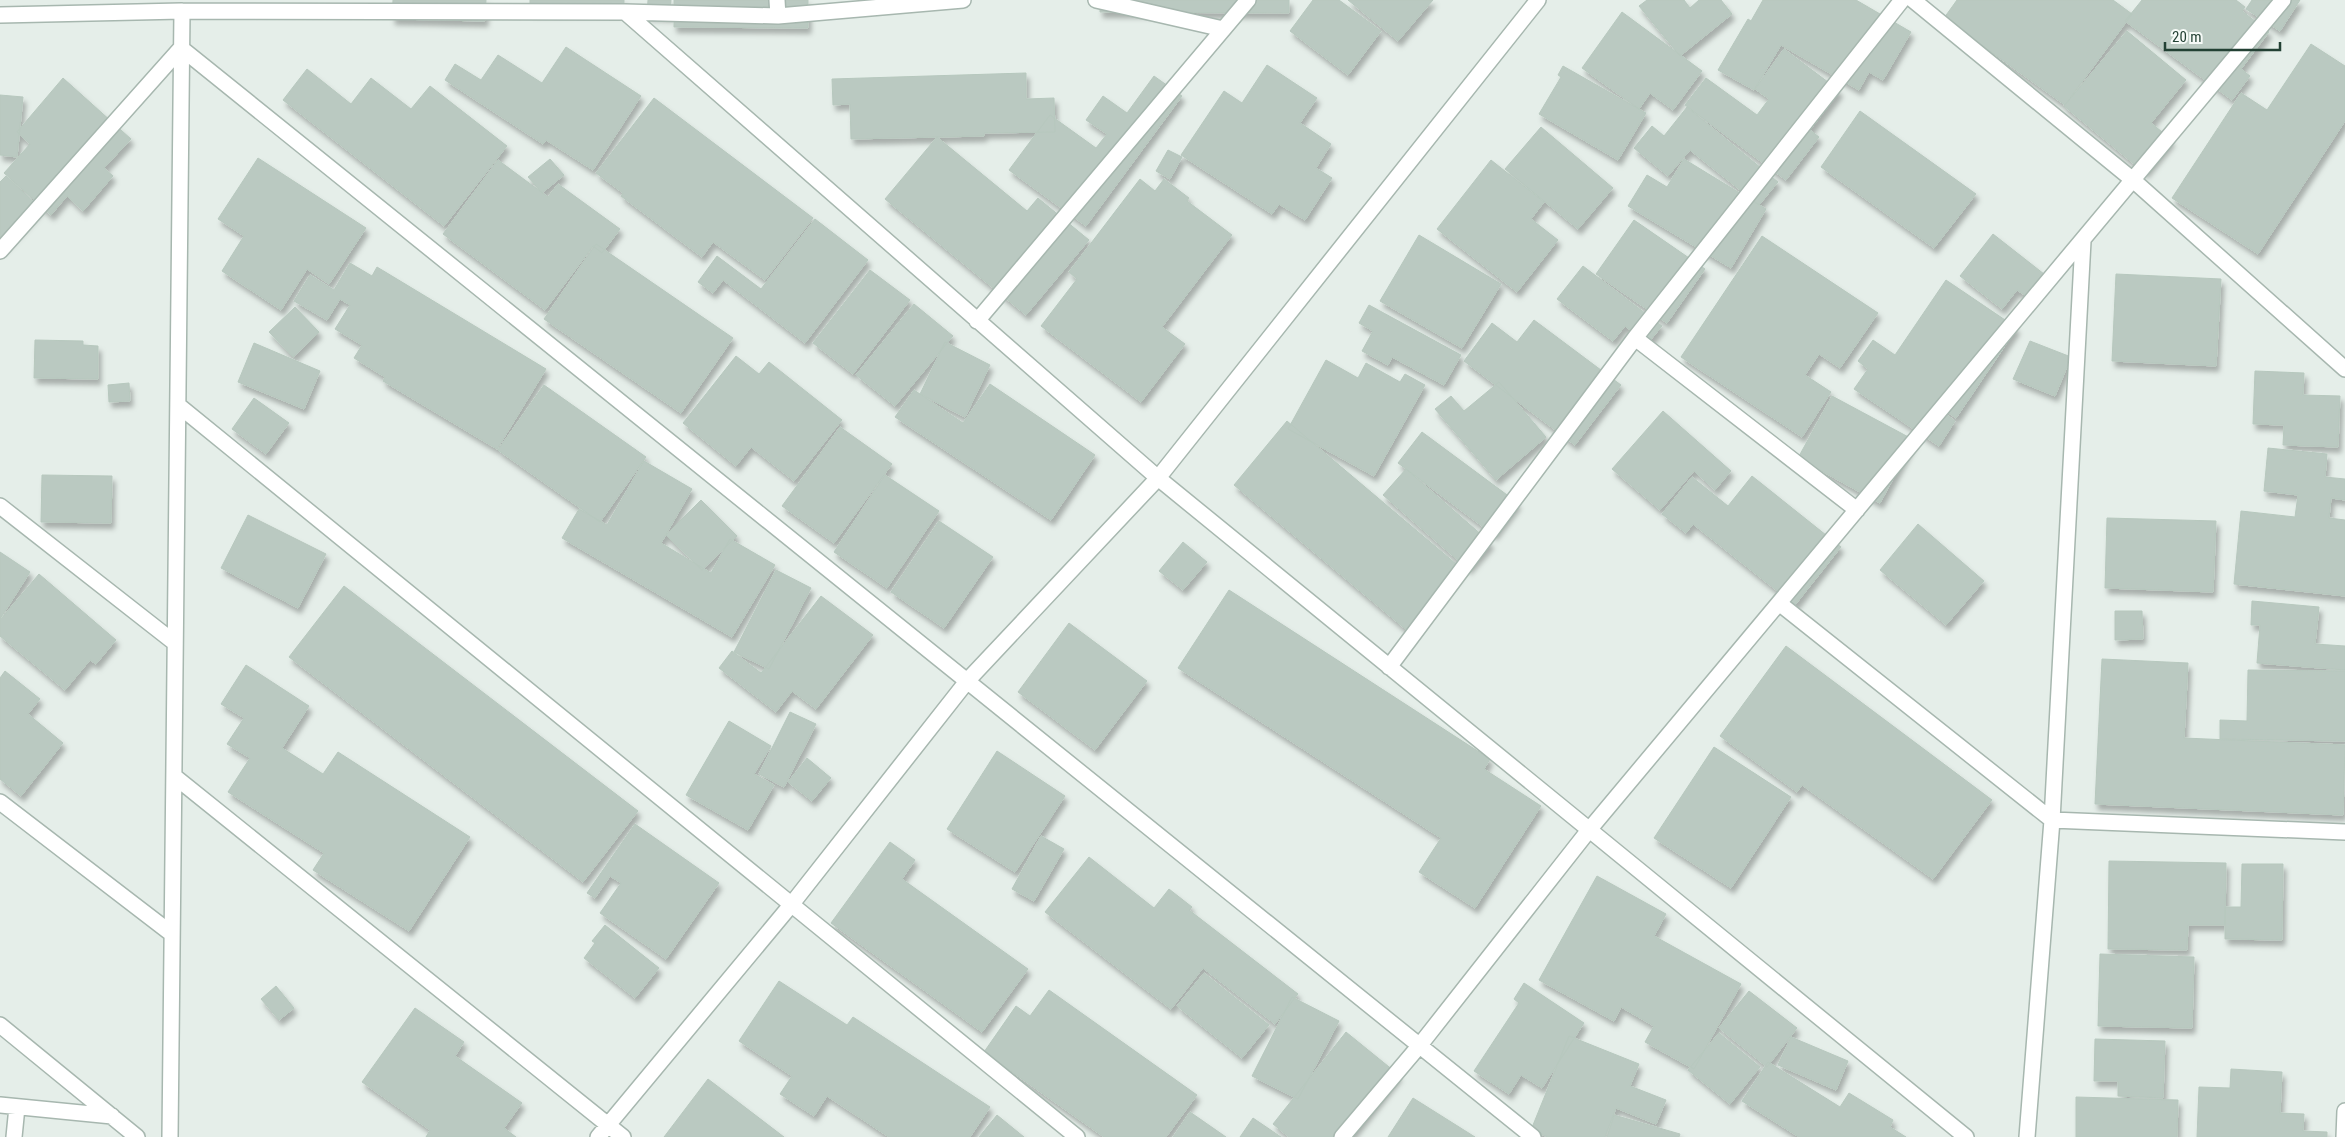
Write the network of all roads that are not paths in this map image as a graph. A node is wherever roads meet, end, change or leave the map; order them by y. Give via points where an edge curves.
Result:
1 (777, 0) edge
2 (963, 0) edge
3 (1096, 0) edge
4 (1248, 0) edge
5 (1538, 0) edge
6 (1902, 0) edge
7 (1914, 0) edge
8 (2283, 0) edge
9 (486, 6) edge
10 (182, 11) junction
11 (625, 12) junction
12 (0, 15) edge
13 (778, 16) junction
14 (1223, 29) junction
15 (182, 48) junction
16 (2133, 180) junction
17 (2083, 242) junction
18 (0, 251) edge
19 (978, 321) junction
20 (1635, 338) junction
21 (2345, 369) edge
22 (178, 405) junction
23 (1158, 478) junction
24 (0, 506) edge
25 (1857, 510) junction
26 (1779, 603) junction
27 (175, 643) junction
28 (1389, 667) junction
29 (968, 680) junction
30 (174, 776) junction
31 (0, 802) edge
32 (2052, 820) junction
33 (1589, 830) junction
34 (2345, 832) edge
35 (791, 905) junction
36 (172, 934) junction
37 (0, 1024) edge
38 (1420, 1045) junction
39 (0, 1105) edge
40 (17, 1107) junction
41 (2345, 1111) edge
42 (112, 1116) junction
43 (608, 1124) junction
44 (14, 1137) edge
45 (137, 1137) edge
46 (170, 1137) edge
47 (598, 1137) edge
48 (623, 1137) edge
49 (1077, 1137) edge
50 (1342, 1137) edge
51 (1532, 1137) edge
52 (1966, 1137) edge
53 (2027, 1137) edge
54 (2344, 1137) edge

1 - 13 street
2 - 13 street
3 - 14 street
4 - 14 street
5 - 23 street
6 - 20 street
7 - 16 street
8 - 16 street
9 - 10 street
9 - 11 street
10 - 12 street
10 - 15 street
11 - 13 street
11 - 19 street
14 - 19 street
15 - 18 street
15 - 22 street
15 - 29 street
16 - 17 street
16 - 21 street
17 - 25 street
17 - 32 street
19 - 23 street
20 - 25 street
20 - 28 street
22 - 27 street
22 - 35 street
23 - 28 street
23 - 29 street
24 - 27 street
25 - 26 street
26 - 32 street
26 - 33 street
27 - 30 street
28 - 33 street
29 - 35 street
29 - 38 street
30 - 36 street
30 - 43 street
31 - 36 street
32 - 34 street
32 - 53 street
33 - 38 street
33 - 52 street
35 - 43 street
35 - 49 street
36 - 46 street
37 - 42 street
38 - 50 street
38 - 51 street
39 - 40 street
40 - 42 street
40 - 44 street
41 - 54 street
42 - 45 street
43 - 47 street
43 - 48 street

